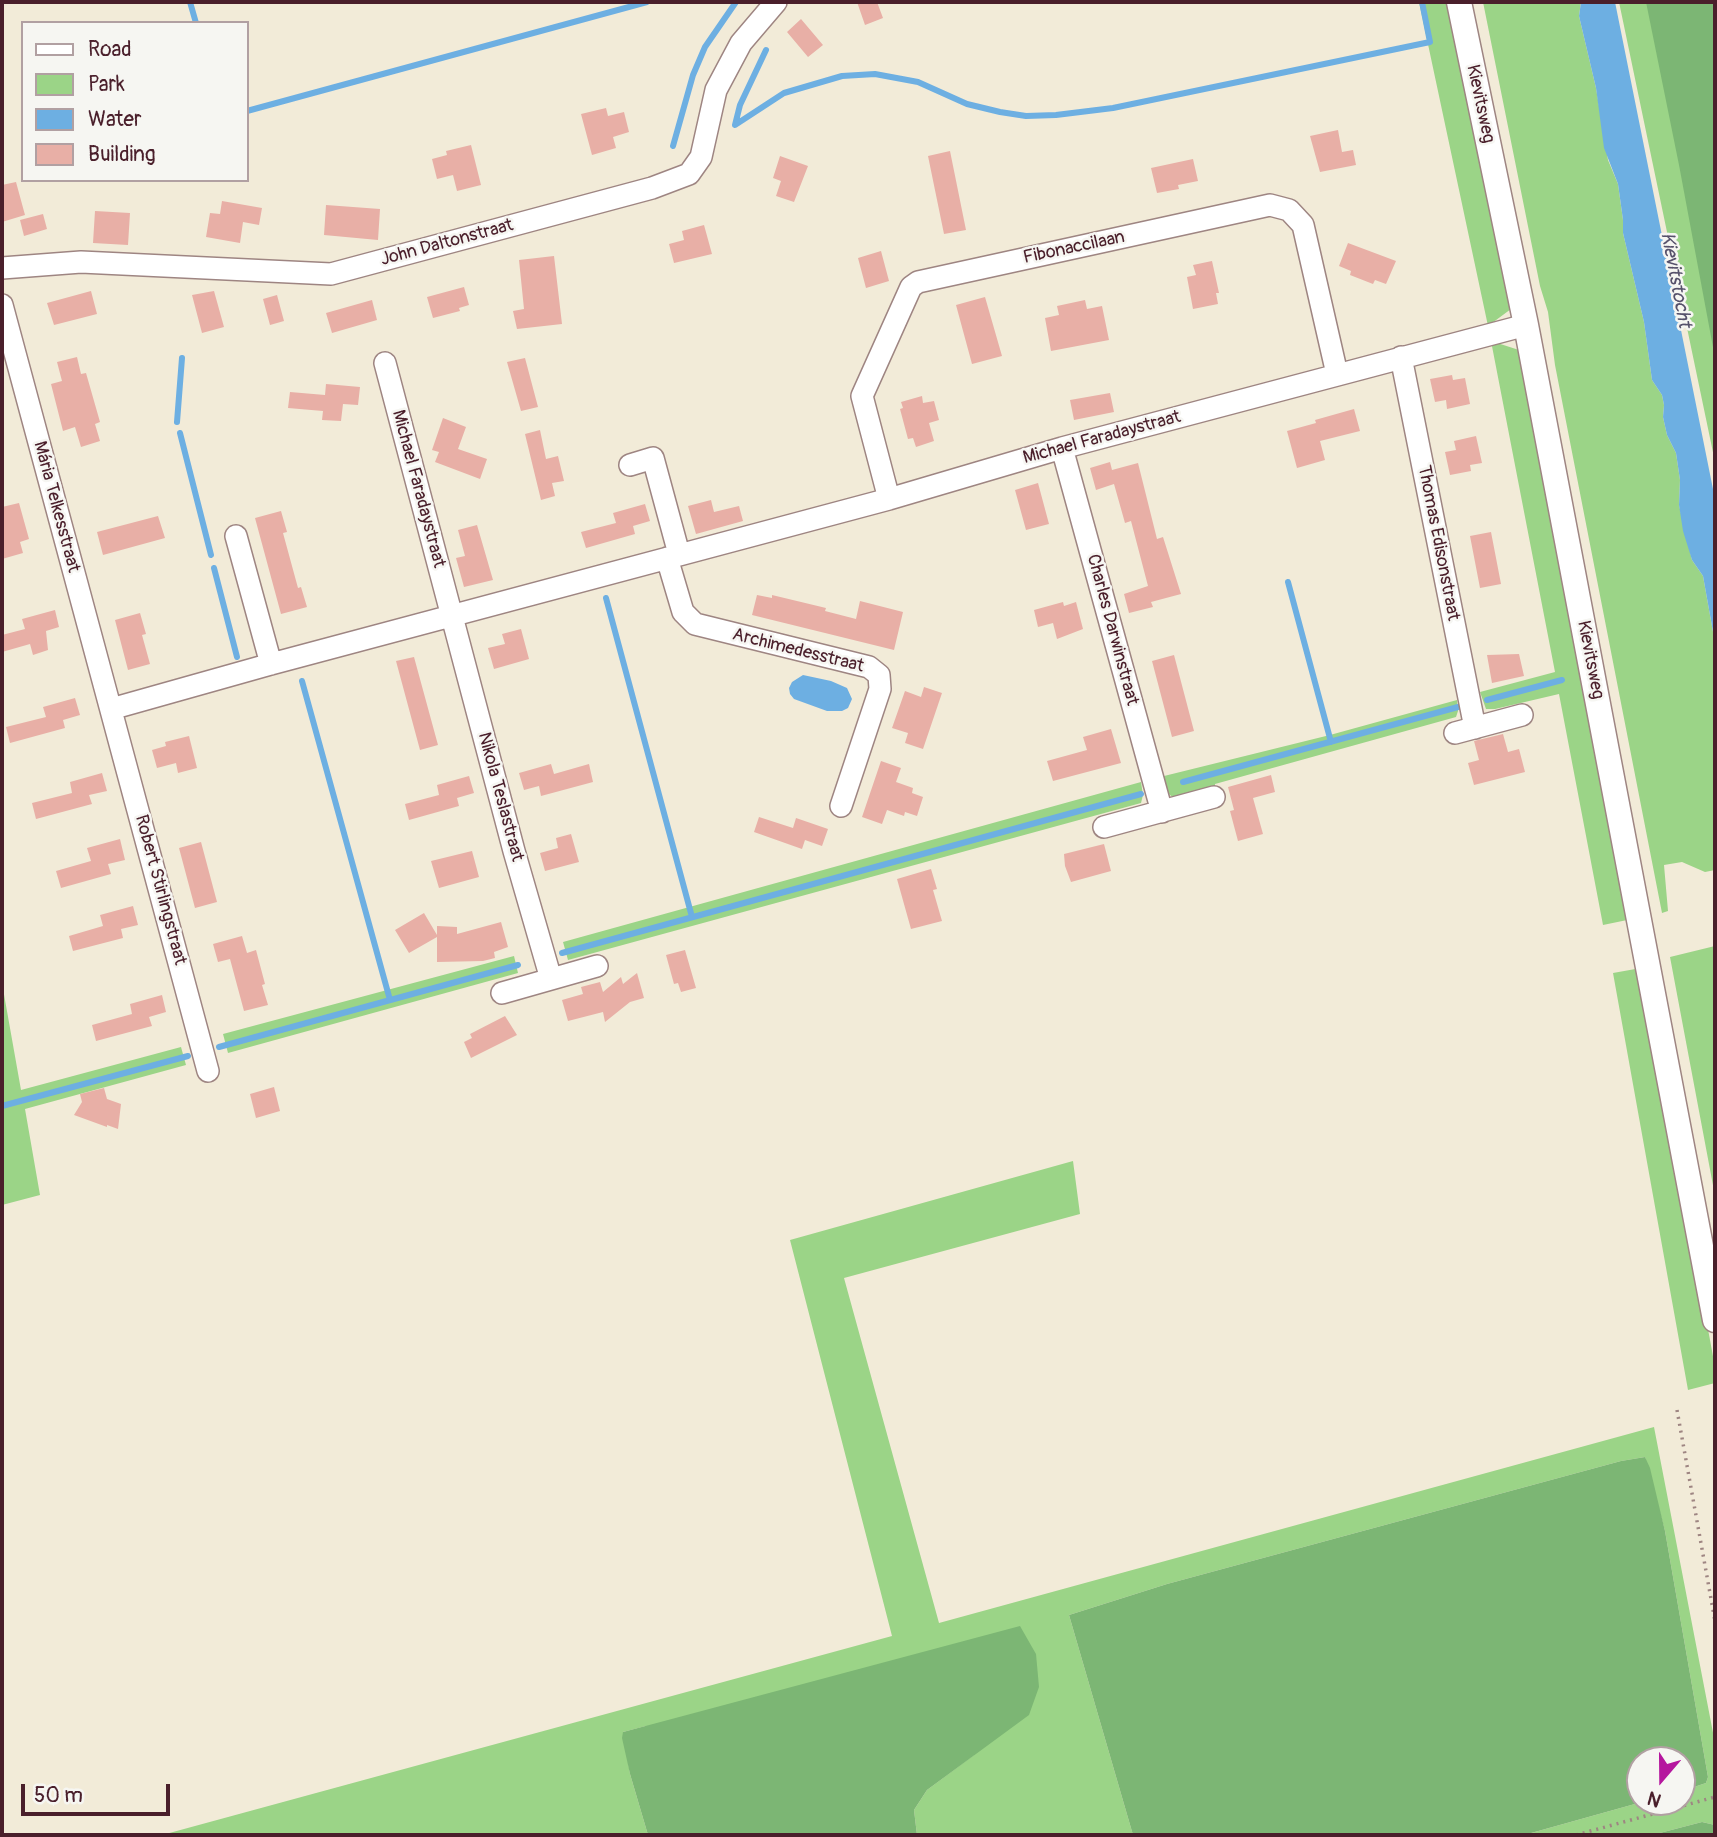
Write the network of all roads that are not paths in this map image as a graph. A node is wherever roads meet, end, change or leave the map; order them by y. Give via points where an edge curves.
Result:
1 (776, 2) edge
2 (1459, 2) edge
3 (2, 268) edge
4 (2, 305) edge
5 (1526, 325) junction
6 (1401, 357) junction
7 (384, 363) dead end
8 (1337, 374) junction
9 (1062, 449) junction
10 (630, 465) dead end
11 (889, 499) junction
12 (236, 536) dead end
13 (673, 556) junction
14 (451, 615) junction
15 (271, 664) junction
16 (111, 709) junction
17 (1522, 715) dead end
18 (1214, 797) dead end
19 (841, 806) dead end
20 (1162, 812) junction
21 (1104, 827) dead end
22 (597, 966) dead end
23 (551, 979) junction
24 (502, 993) dead end
25 (208, 1070) dead end
26 (1715, 1320) edge

1 - 3 street, John Daltonstraat via 741,43 716,90 695,166 689,174 652,188 331,274 81,262
2 - 5 street, Kievitsweg
4 - 16 street, Mária Telkesstraat
5 - 6 street, Michael Faradaystraat
5 - 26 street, Kievitsweg
6 - 8 street, Michael Faradaystraat
6 - 17 street, Thomas Edisonstraat via 1465,730
7 - 14 street, Michael Faradaystraat
8 - 9 street, Michael Faradaystraat
8 - 11 street, Fibonaccilaan via 1303,225 1289,210 1270,205 918,282 911,287 862,396
9 - 11 street, Michael Faradaystraat
9 - 20 street, Charles Darwinstraat
10 - 13 street via 653,458
11 - 13 street, Michael Faradaystraat
12 - 15 street
13 - 14 street, Michael Faradaystraat
13 - 19 street, Archimedesstraat via 683,612 695,624 869,667 880,675 880,689
14 - 15 street, Michael Faradaystraat
14 - 23 street, Nikola Teslastraat
15 - 16 street, Michael Faradaystraat
16 - 25 street, Robert Stirlingstraat
18 - 20 street
20 - 21 street
22 - 23 street
23 - 24 street

